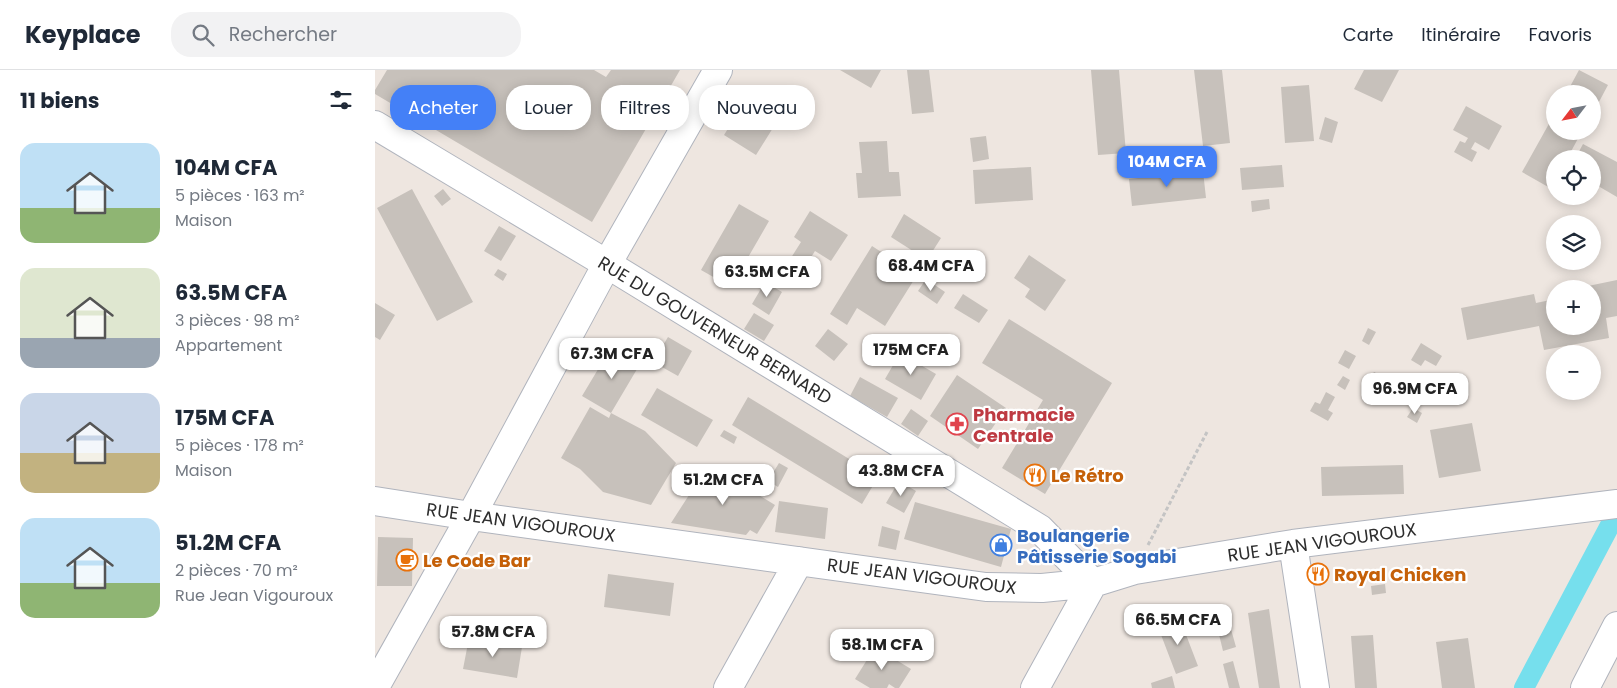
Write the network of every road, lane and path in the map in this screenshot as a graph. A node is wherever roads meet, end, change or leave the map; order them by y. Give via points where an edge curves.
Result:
1 (718, 70) edge
2 (375, 125) edge
3 (607, 264) junction
4 (1207, 432) dead end
5 (375, 501) edge
6 (1615, 502) edge
7 (471, 516) junction
8 (1293, 544) junction
9 (799, 561) junction
10 (1135, 570) junction
11 (1093, 584) junction
12 (1617, 626) edge
13 (1592, 685) edge
14 (375, 688) edge
15 (728, 688) edge
16 (1035, 688) edge
17 (1315, 688) edge

1 - 3 street
2 - 3 street, RUE DU GOUVERNEUR BERNARD
3 - 7 street
3 - 11 street, RUE DU GOUVERNEUR BERNARD via 1040,529
4 - 10 path
5 - 7 street, RUE JEAN VIGOUROUX
6 - 8 street, RUE JEAN VIGOUROUX
7 - 9 street, RUE JEAN VIGOUROUX
7 - 14 street
8 - 10 street, RUE JEAN VIGOUROUX
8 - 17 street
9 - 11 street, RUE JEAN VIGOUROUX via 986,587 1042,588
9 - 15 street
10 - 11 street, RUE JEAN VIGOUROUX
11 - 16 street
12 - 13 street

